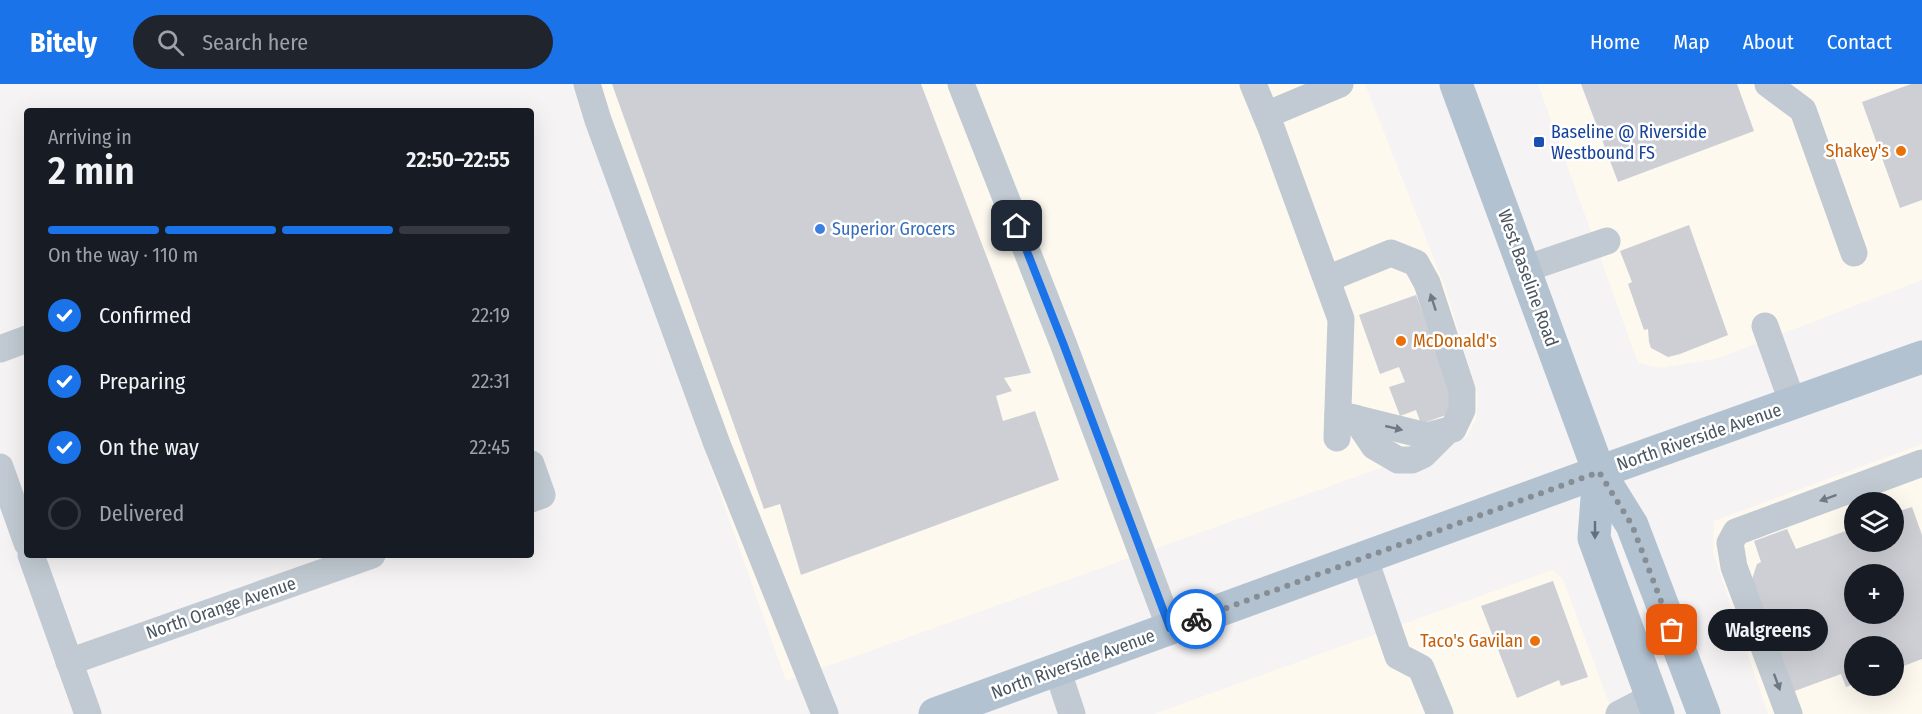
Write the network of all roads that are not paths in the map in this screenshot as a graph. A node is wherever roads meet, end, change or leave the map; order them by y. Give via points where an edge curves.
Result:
1 (587, 84) edge
2 (961, 84) edge
3 (1253, 84) edge
4 (1340, 84) edge
5 (1456, 84) edge
6 (1768, 84) edge
7 (1266, 115) junction
8 (1607, 241) dead end
9 (1854, 253) dead end
10 (1525, 269) junction
11 (1327, 279) junction
12 (1765, 326) dead end
13 (24, 340) edge
14 (0, 349) edge
15 (1922, 357) edge
16 (1793, 404) junction
17 (1922, 464) edge
18 (0, 467) edge
19 (1599, 472) junction
20 (24, 535) edge
21 (1365, 557) junction
22 (32, 558) edge
23 (364, 558) edge
24 (1170, 628) junction
25 (69, 662) junction
26 (1057, 669) junction
27 (1655, 705) edge
28 (88, 714) edge
29 (825, 714) edge
30 (935, 714) edge
31 (1072, 714) edge
32 (1440, 714) edge
33 (1619, 714) edge
34 (1704, 714) edge
35 (1789, 714) edge

1 - 29 street via 713,432
2 - 24 street
3 - 7 street
4 - 7 street
5 - 10 main road, West Baseline Road
6 - 9 street via 1803,110
7 - 11 street
8 - 10 street
10 - 19 main road, West Baseline Road
11 -> 11 street via 1341,320 1343,423 1427,436 1453,429 1462,410 1462,390 1427,283 1416,263 1391,253
12 - 16 street
13 - 14 street
15 - 16 main road, North Riverside Avenue
16 - 19 main road, North Riverside Avenue
17 -> 35 street via 1736,532 1730,543 1734,567
18 - 20 street
19 - 21 main road, North Riverside Avenue
19 -> 27 main road via 1594,538
19 - 34 main road via 1632,525
21 - 24 main road, North Riverside Avenue
21 - 32 street via 1398,656 1421,668
22 - 25 street
23 - 25 street, North Orange Avenue
24 - 26 main road, North Riverside Avenue
25 - 28 street
26 - 30 main road, North Riverside Avenue
26 - 31 street
27 - 33 street

